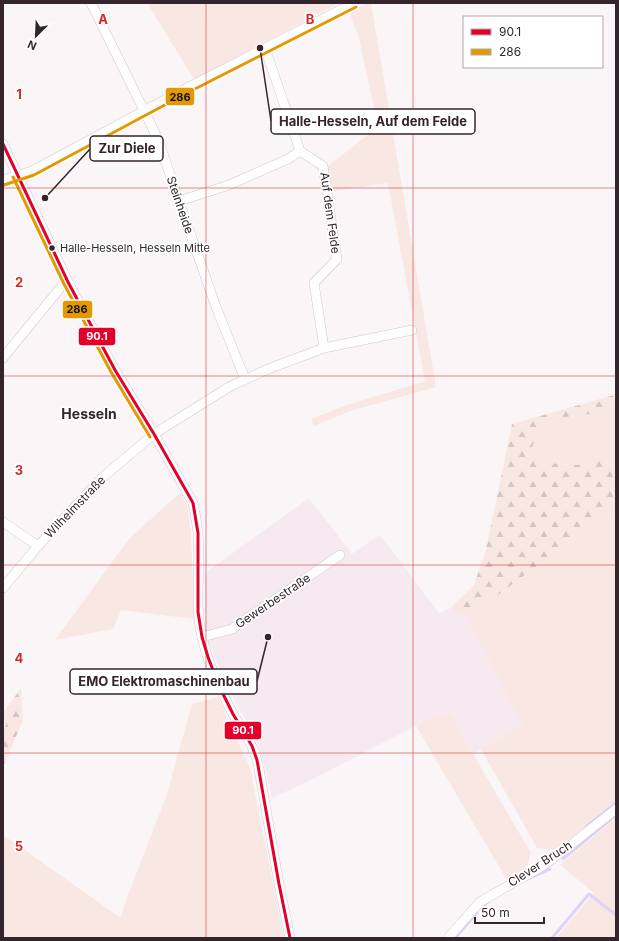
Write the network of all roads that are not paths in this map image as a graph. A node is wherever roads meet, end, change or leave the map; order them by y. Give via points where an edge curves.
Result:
1 (91, 3) edge
2 (354, 3) edge
3 (265, 48) junction
4 (145, 110) junction
5 (3, 144) edge
6 (300, 151) junction
7 (18, 175) junction
8 (3, 180) edge
9 (179, 201) junction
10 (68, 282) junction
11 (412, 330) dead end
12 (324, 348) junction
13 (3, 358) edge
14 (245, 379) junction
15 (154, 434) junction
16 (3, 522) edge
17 (38, 546) junction
18 (340, 555) dead end
19 (3, 588) edge
20 (202, 637) junction
21 (616, 809) edge
22 (290, 938) edge
23 (448, 938) edge

1 - 4 street, Steinheide
2 - 3 street
3 - 4 street
3 - 6 street
4 - 7 street via 32,171
4 - 9 street, Steinheide via 158,138
5 - 7 street
6 - 9 street via 288,159 229,185
6 - 12 street, Auf dem Felde via 323,166 337,259 314,283
7 - 8 street
7 - 10 street
9 - 14 street, Steinheide via 216,307
10 - 13 street
10 - 15 street via 115,370
11 - 12 street
12 - 14 street
14 - 15 street
15 - 17 street, Wilhelmstraße via 103,477
15 - 20 street via 192,503 196,516 199,619
16 - 17 street
17 - 19 street, Wilhelmstraße
18 - 20 street, Gewerbestraße via 232,629
20 - 22 street via 216,678 248,740 259,768
21 - 23 street, Clever Bruch via 544,865 479,903

